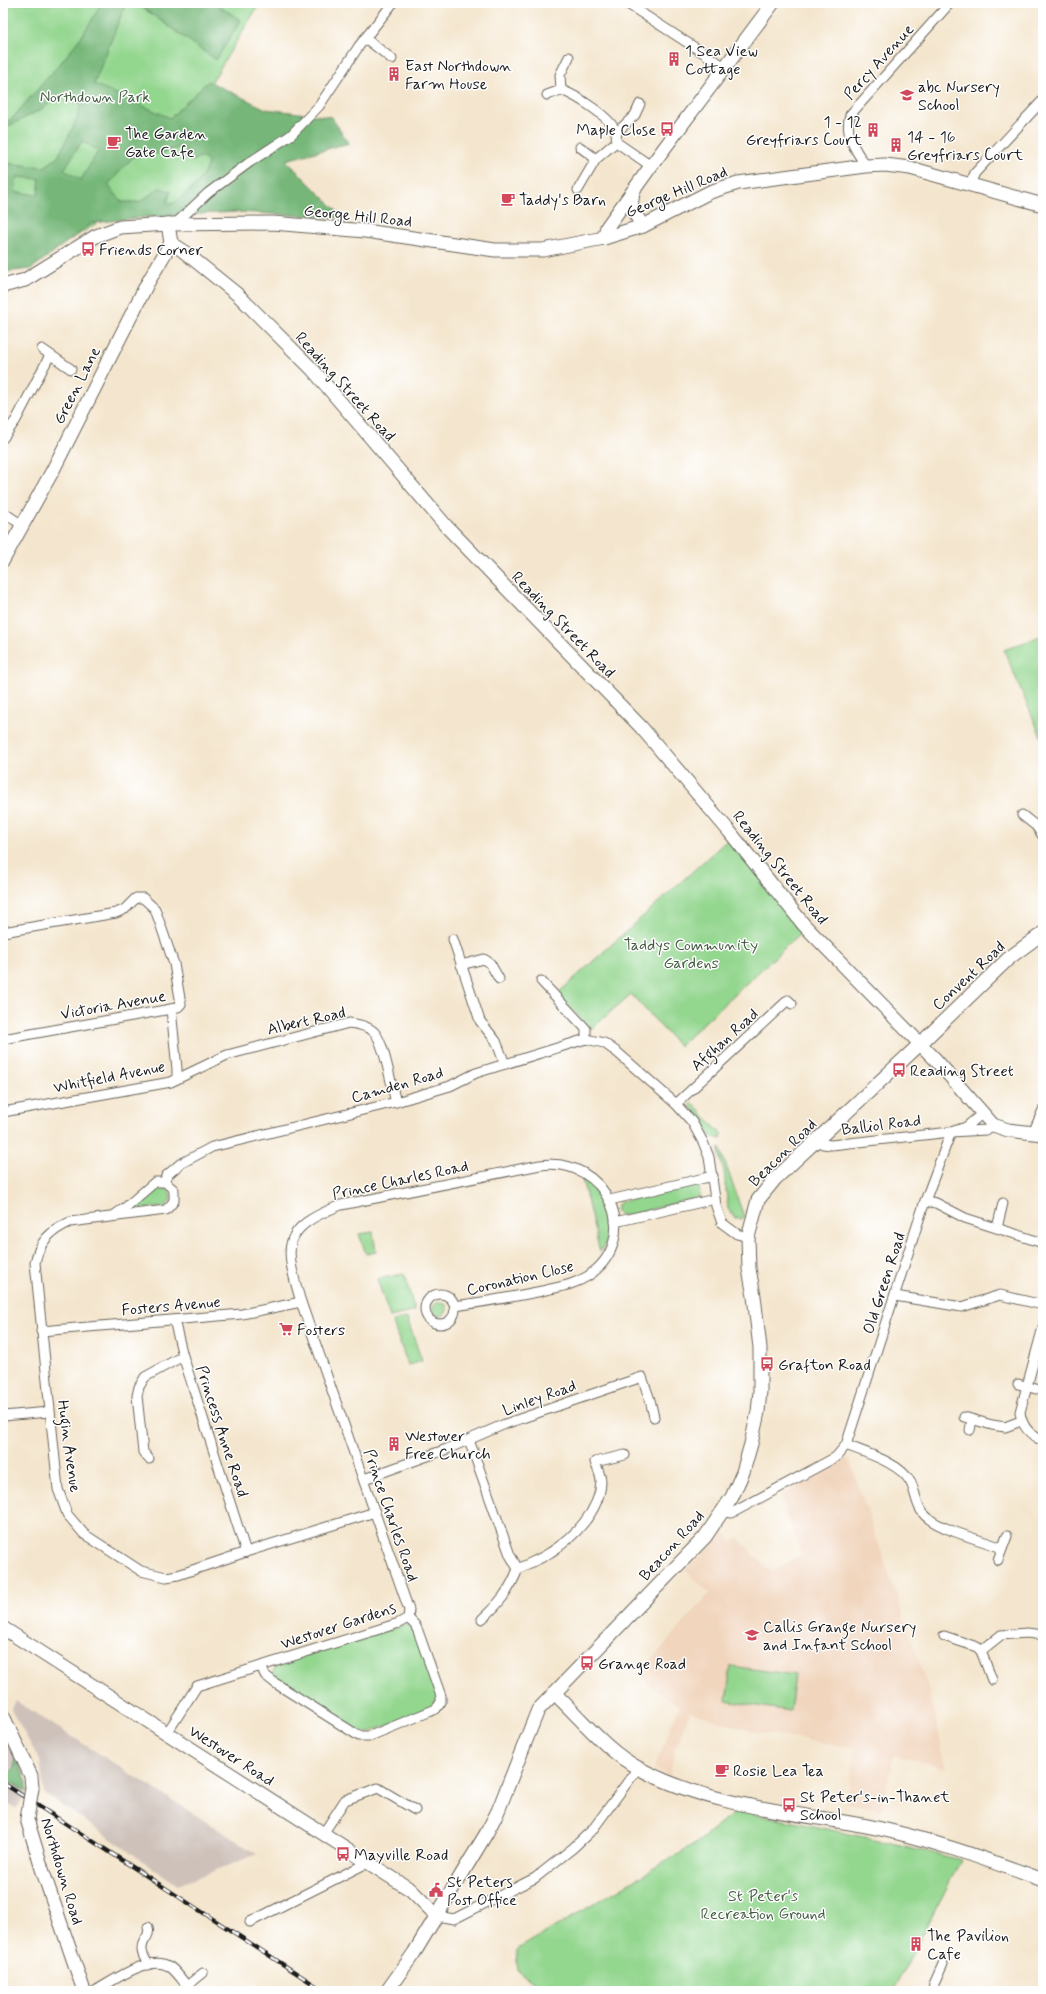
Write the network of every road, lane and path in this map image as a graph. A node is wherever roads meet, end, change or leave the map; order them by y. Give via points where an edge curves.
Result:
1 (393, 3) edge
2 (626, 3) edge
3 (773, 3) edge
4 (950, 3) edge
5 (365, 38) junction
6 (568, 58) dead end
7 (392, 59) dead end
8 (724, 70) junction
9 (561, 90) junction
10 (548, 96) dead end
11 (1043, 100) edge
12 (640, 104) dead end
13 (614, 129) junction
14 (616, 142) junction
15 (580, 147) dead end
16 (596, 159) junction
17 (651, 166) junction
18 (866, 166) junction
19 (970, 184) junction
20 (578, 190) dead end
21 (633, 192) junction
22 (1043, 204) edge
23 (172, 224) junction
24 (643, 226) junction
25 (604, 238) junction
26 (171, 243) junction
27 (3, 286) edge
28 (42, 349) dead end
29 (50, 355) junction
30 (71, 369) dead end
31 (3, 438) edge
32 (3, 512) edge
33 (22, 525) junction
34 (3, 560) edge
35 (1022, 815) dead end
36 (1043, 836) edge
37 (3, 932) edge
38 (1043, 932) edge
39 (453, 939) dead end
40 (461, 965) junction
41 (499, 979) dead end
42 (541, 981) dead end
43 (792, 1004) dead end
44 (171, 1009) junction
45 (3, 1039) edge
46 (586, 1039) junction
47 (919, 1045) junction
48 (505, 1064) junction
49 (177, 1079) junction
50 (396, 1102) junction
51 (676, 1104) junction
52 (1043, 1110) edge
53 (3, 1112) edge
54 (983, 1113) junction
55 (993, 1125) junction
56 (951, 1132) junction
57 (1038, 1133) edge
58 (816, 1140) junction
59 (713, 1176) junction
60 (165, 1182) junction
61 (610, 1200) junction
62 (715, 1200) junction
63 (925, 1201) junction
64 (1003, 1203) dead end
65 (613, 1211) joint
66 (113, 1216) junction
67 (615, 1222) junction
68 (996, 1228) junction
69 (748, 1237) junction
70 (1043, 1243) edge
71 (895, 1296) junction
72 (301, 1302) junction
73 (1043, 1305) edge
74 (455, 1306) dead end
75 (174, 1320) junction
76 (1043, 1327) edge
77 (41, 1331) junction
78 (183, 1356) junction
79 (1018, 1384) dead end
80 (1032, 1388) junction
81 (49, 1412) junction
82 (3, 1416) edge
83 (654, 1417) dead end
84 (1021, 1421) junction
85 (970, 1430) dead end
86 (469, 1440) junction
87 (1043, 1441) edge
88 (846, 1445) junction
89 (625, 1455) dead end
90 (149, 1459) dead end
91 (364, 1479) junction
92 (375, 1512) junction
93 (723, 1512) junction
94 (1006, 1536) dead end
95 (1002, 1548) junction
96 (246, 1552) junction
97 (998, 1560) dead end
98 (518, 1569) junction
99 (408, 1618) junction
100 (482, 1619) dead end
101 (3, 1628) edge
102 (1043, 1635) edge
103 (949, 1641) dead end
104 (981, 1650) junction
105 (261, 1666) junction
106 (993, 1679) dead end
107 (554, 1693) junction
108 (3, 1716) edge
109 (167, 1733) junction
110 (638, 1768) junction
111 (415, 1810) dead end
112 (323, 1834) junction
113 (367, 1863) junction
114 (1043, 1880) edge
115 (437, 1916) junction
116 (250, 1922) dead end
117 (148, 1927) dead end
118 (943, 1964) dead end
119 (148, 1965) junction
120 (203, 1973) dead end
121 (84, 1991) edge
122 (95, 1991) edge
123 (387, 1991) edge
124 (933, 1991) edge

1 - 5 street
2 - 8 street via 722,65
3 - 8 street
4 - 18 street, Percy Avenue via 850,115 847,126 850,138
5 - 7 street
5 - 23 street via 319,106 291,135 208,193
6 - 9 street via 560,75
8 - 17 street
9 - 10 street
9 - 13 street via 588,104 604,116
11 - 19 street via 975,173
12 - 13 street via 635,115
13 - 14 street
14 - 16 street
14 - 17 street
15 - 16 street
16 - 20 street
17 - 21 street
18 - 19 street, George Hill Road via 910,168
18 - 24 street, George Hill Road via 738,183 710,192
19 - 22 street, George Hill Road
21 - 24 street via 631,208
21 - 25 street via 607,227
23 - 25 street, George Hill Road via 272,223 365,230 495,250 520,251 571,246
23 - 26 street
23 - 27 street, George Hill Road via 120,228 96,236 25,280
24 - 25 street, George Hill Road
26 - 33 street, Green Lane via 147,284
26 - 47 street, Reading Street Road via 238,295 313,370 446,526 641,727 804,924
28 - 29 street
29 - 30 street
29 - 31 street via 16,420
32 - 33 street
33 - 34 street, Green Lane
35 - 36 street via 1036,826
37 - 44 street, Victoria Avenue via 116,913 125,909 136,898 143,898 155,909 174,964 181,1004 178,1008
38 - 47 street, Convent Road via 1009,958
39 - 40 street
40 - 41 street via 484,959 490,963
40 - 48 street via 480,1021 496,1041
42 - 46 street via 586,1029
43 - 51 street, Afghan Road via 788,1000
44 - 45 street, Victoria Avenue
44 - 49 street, Whitfield Avenue
46 - 48 street, Camden Road
46 - 51 street via 604,1043 618,1052
47 - 54 street via 935,1059
47 - 58 street, Beacon Road
48 - 50 street, Camden Road via 476,1073 450,1086
49 - 50 street, Albert Road via 227,1055 349,1023 363,1026 374,1033 381,1046
49 - 53 street, Whitfield Avenue
50 - 60 street, Camden Road via 212,1147 180,1164 166,1176
51 - 59 street via 692,1122 703,1142
52 - 57 street
54 - 55 street
54 - 56 street, Balliol Road via 966,1127
55 - 56 street, Balliol Road via 986,1130
55 - 57 street via 1008,1130
56 - 58 street, Balliol Road via 831,1145
56 - 63 street, Old Green Road
58 - 69 street, Beacon Road via 765,1189 753,1211
59 - 61 street
59 - 62 street
60 - 66 street, Hugin Avenue via 158,1181 152,1184
60 - 66 street, Hugin Avenue via 171,1186 174,1196 174,1201 166,1210
61 - 65 street, Prince Charles Road
61 - 72 street, Prince Charles Road via 601,1186 581,1170 565,1165 548,1164 341,1205 305,1222 297,1230 291,1244 291,1268
62 - 67 street
62 - 69 street via 722,1223 737,1234
63 - 68 street via 936,1203 965,1218
63 - 71 street, Old Green Road
64 - 68 street
65 - 67 street, Coronation Close
66 - 77 street, Hugin Avenue via 70,1222 49,1234 42,1242 35,1263
67 - 74 street, Coronation Close via 613,1242 606,1257 595,1270 581,1280 519,1296
68 - 70 street
69 - 93 street, Beacon Road via 749,1269 760,1348 760,1391 743,1472
71 - 73 street via 962,1307 1000,1295
71 - 88 street, Old Green Road
72 - 75 street, Fosters Avenue via 242,1314
72 - 91 street, Prince Charles Road
75 - 77 street, Fosters Avenue
75 - 78 street, Princess Anne Road
76 - 80 street
77 - 81 street, Hugin Avenue
78 - 90 street via 145,1377 139,1387 143,1452
78 - 96 street, Princess Anne Road
79 - 80 street
80 - 84 street via 1020,1412
81 - 82 street
81 - 96 street, Hugin Avenue via 58,1489 67,1514 84,1534 141,1571 166,1577
83 - 86 street, Linley Road via 642,1377 505,1424
84 - 85 street via 1005,1427 968,1419
84 - 87 street via 1034,1437
86 - 91 street, Linley Road
86 - 98 street via 510,1555
88 - 93 street, Old Green Road via 836,1456 758,1500 732,1513
88 - 95 street via 899,1468 911,1483 918,1507 937,1524
89 - 98 street via 595,1462 600,1475 600,1491 596,1503 579,1529 551,1552
91 - 92 street, Prince Charles Road
92 - 96 street, Hugin Avenue
92 - 99 street, Prince Charles Road via 409,1610
93 - 107 street, Beacon Road via 705,1537
94 - 95 street
95 - 97 street
98 - 100 street via 512,1584 499,1603
99 - 105 street, Westover Gardens
99 - 105 street, Westover Gardens via 418,1631 441,1702 436,1709 370,1736 359,1736 265,1675
101 - 109 street, Westover Road
102 - 104 street via 1001,1635
103 - 104 street
104 - 106 street
105 - 109 street, Westover Gardens via 198,1686
107 - 110 street via 595,1734
107 - 115 street, Beacon Road via 538,1710 498,1811
108 - 121 street, Northdown Road, bridge via 31,1776 32,1788 27,1819
109 - 112 street, Westover Road
110 - 114 street via 702,1794 746,1806 868,1826 913,1837 967,1852
110 - 115 street via 593,1829 535,1878 454,1919
111 - 112 street via 399,1804 378,1788 345,1800
112 - 113 street, Westover Road
113 - 115 street, Westover Road via 411,1890
113 - 116 street
115 - 123 street, Beacon Road
117 - 119 street via 148,1937 143,1942 141,1951
118 - 124 street
119 - 120 street via 165,1964 187,1986
119 - 122 street

